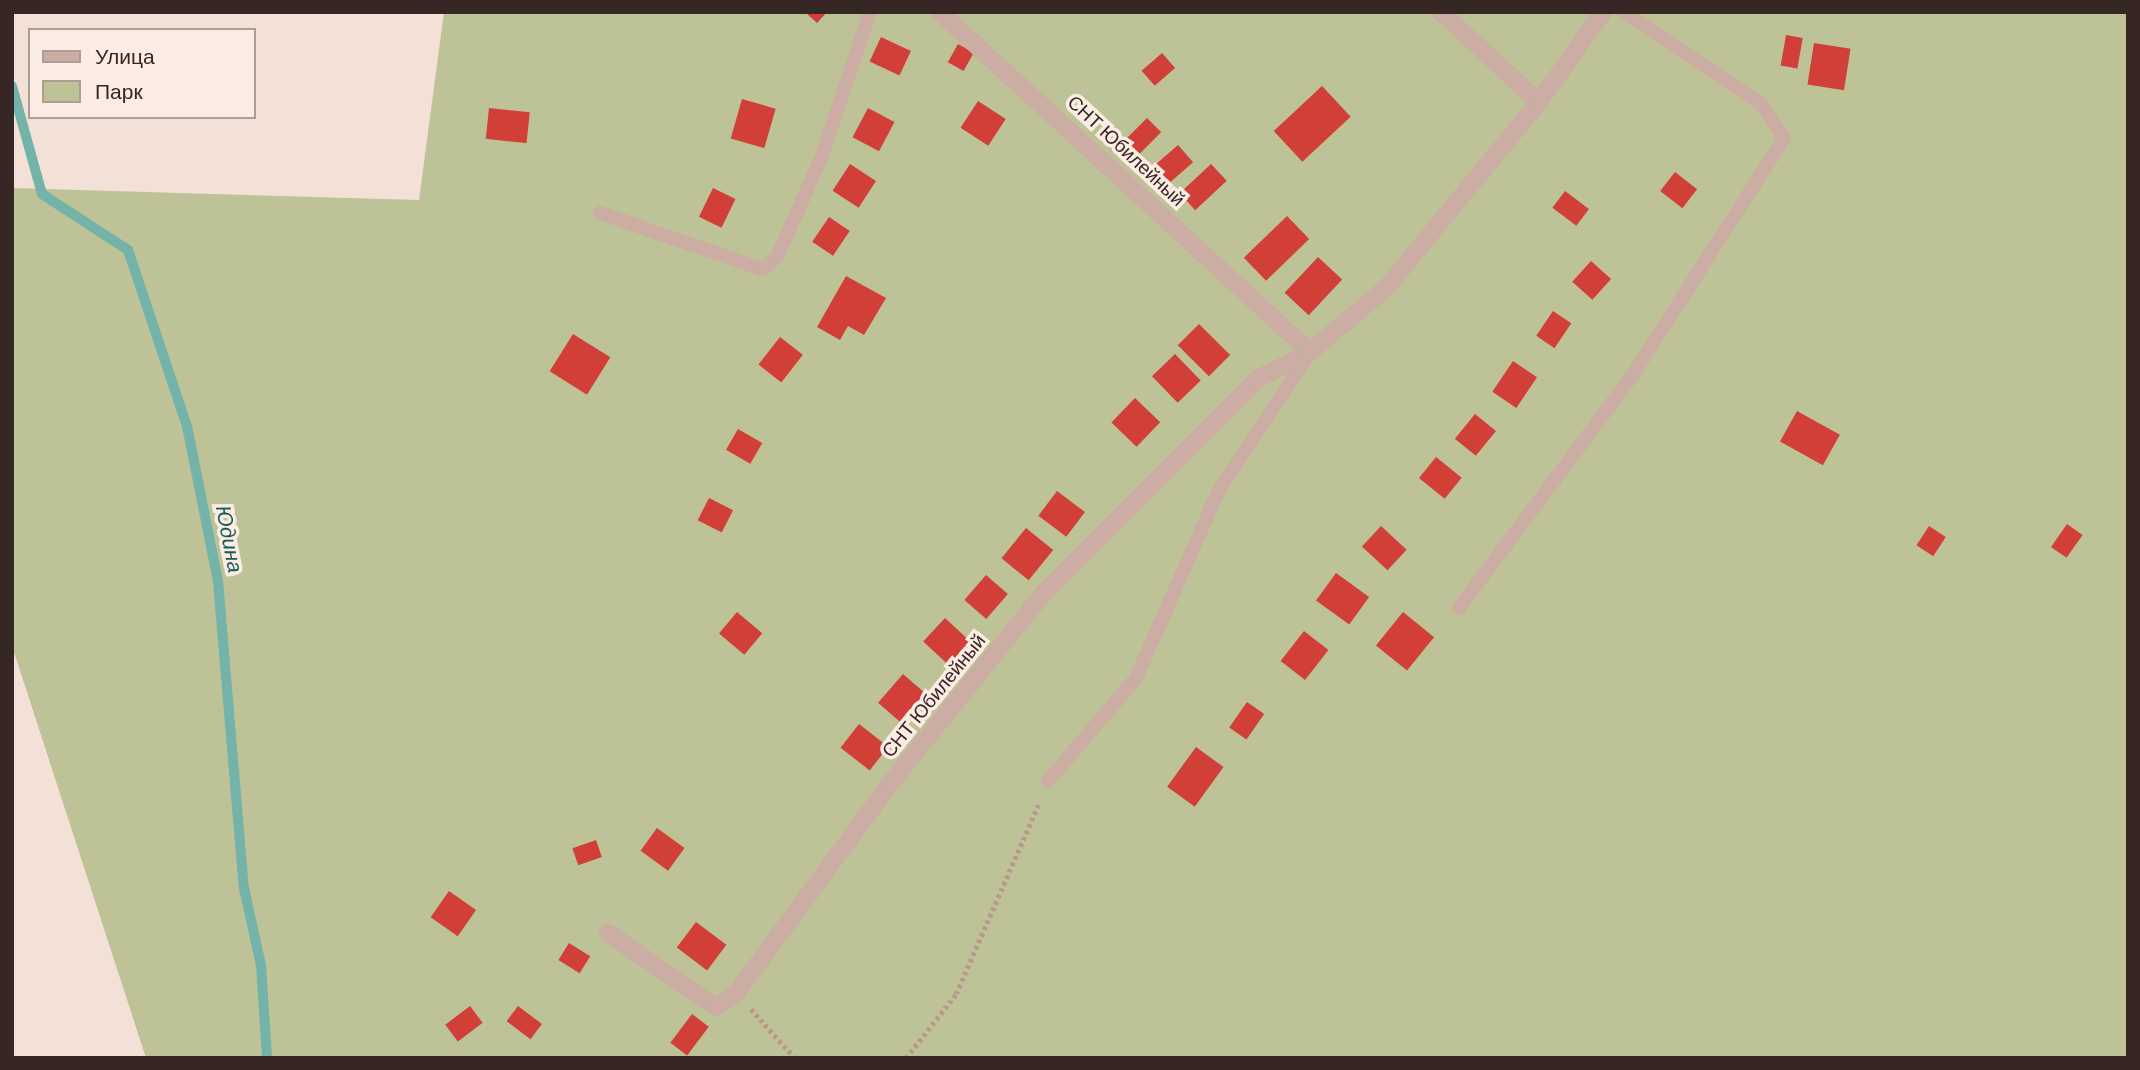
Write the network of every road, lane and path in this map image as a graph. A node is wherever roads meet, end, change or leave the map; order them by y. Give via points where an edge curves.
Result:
1 (870, 12) edge
2 (940, 12) edge
3 (1441, 12) edge
4 (1603, 12) edge
5 (1624, 12) edge
6 (1539, 102) junction
7 (600, 213) dead end
8 (1310, 352) junction
9 (1459, 608) dead end
10 (1048, 781) joint
11 (608, 933) dead end
12 (737, 992) junction
13 (795, 1058) edge
14 (906, 1058) edge

1 - 7 lane via 821,158 777,257 762,269
2 - 8 street, СНТ Юбилейный
3 - 6 street
4 - 6 street, СНТ Юбилейный
5 - 9 lane via 1761,104 1784,138 1632,376
6 - 8 street, СНТ Юбилейный via 1387,287
8 - 10 lane via 1218,492 1136,678
8 - 12 street, СНТ Юбилейный via 1259,378 1042,595 890,784
10 - 14 path via 956,994
11 - 12 street via 716,1007
12 - 13 path

